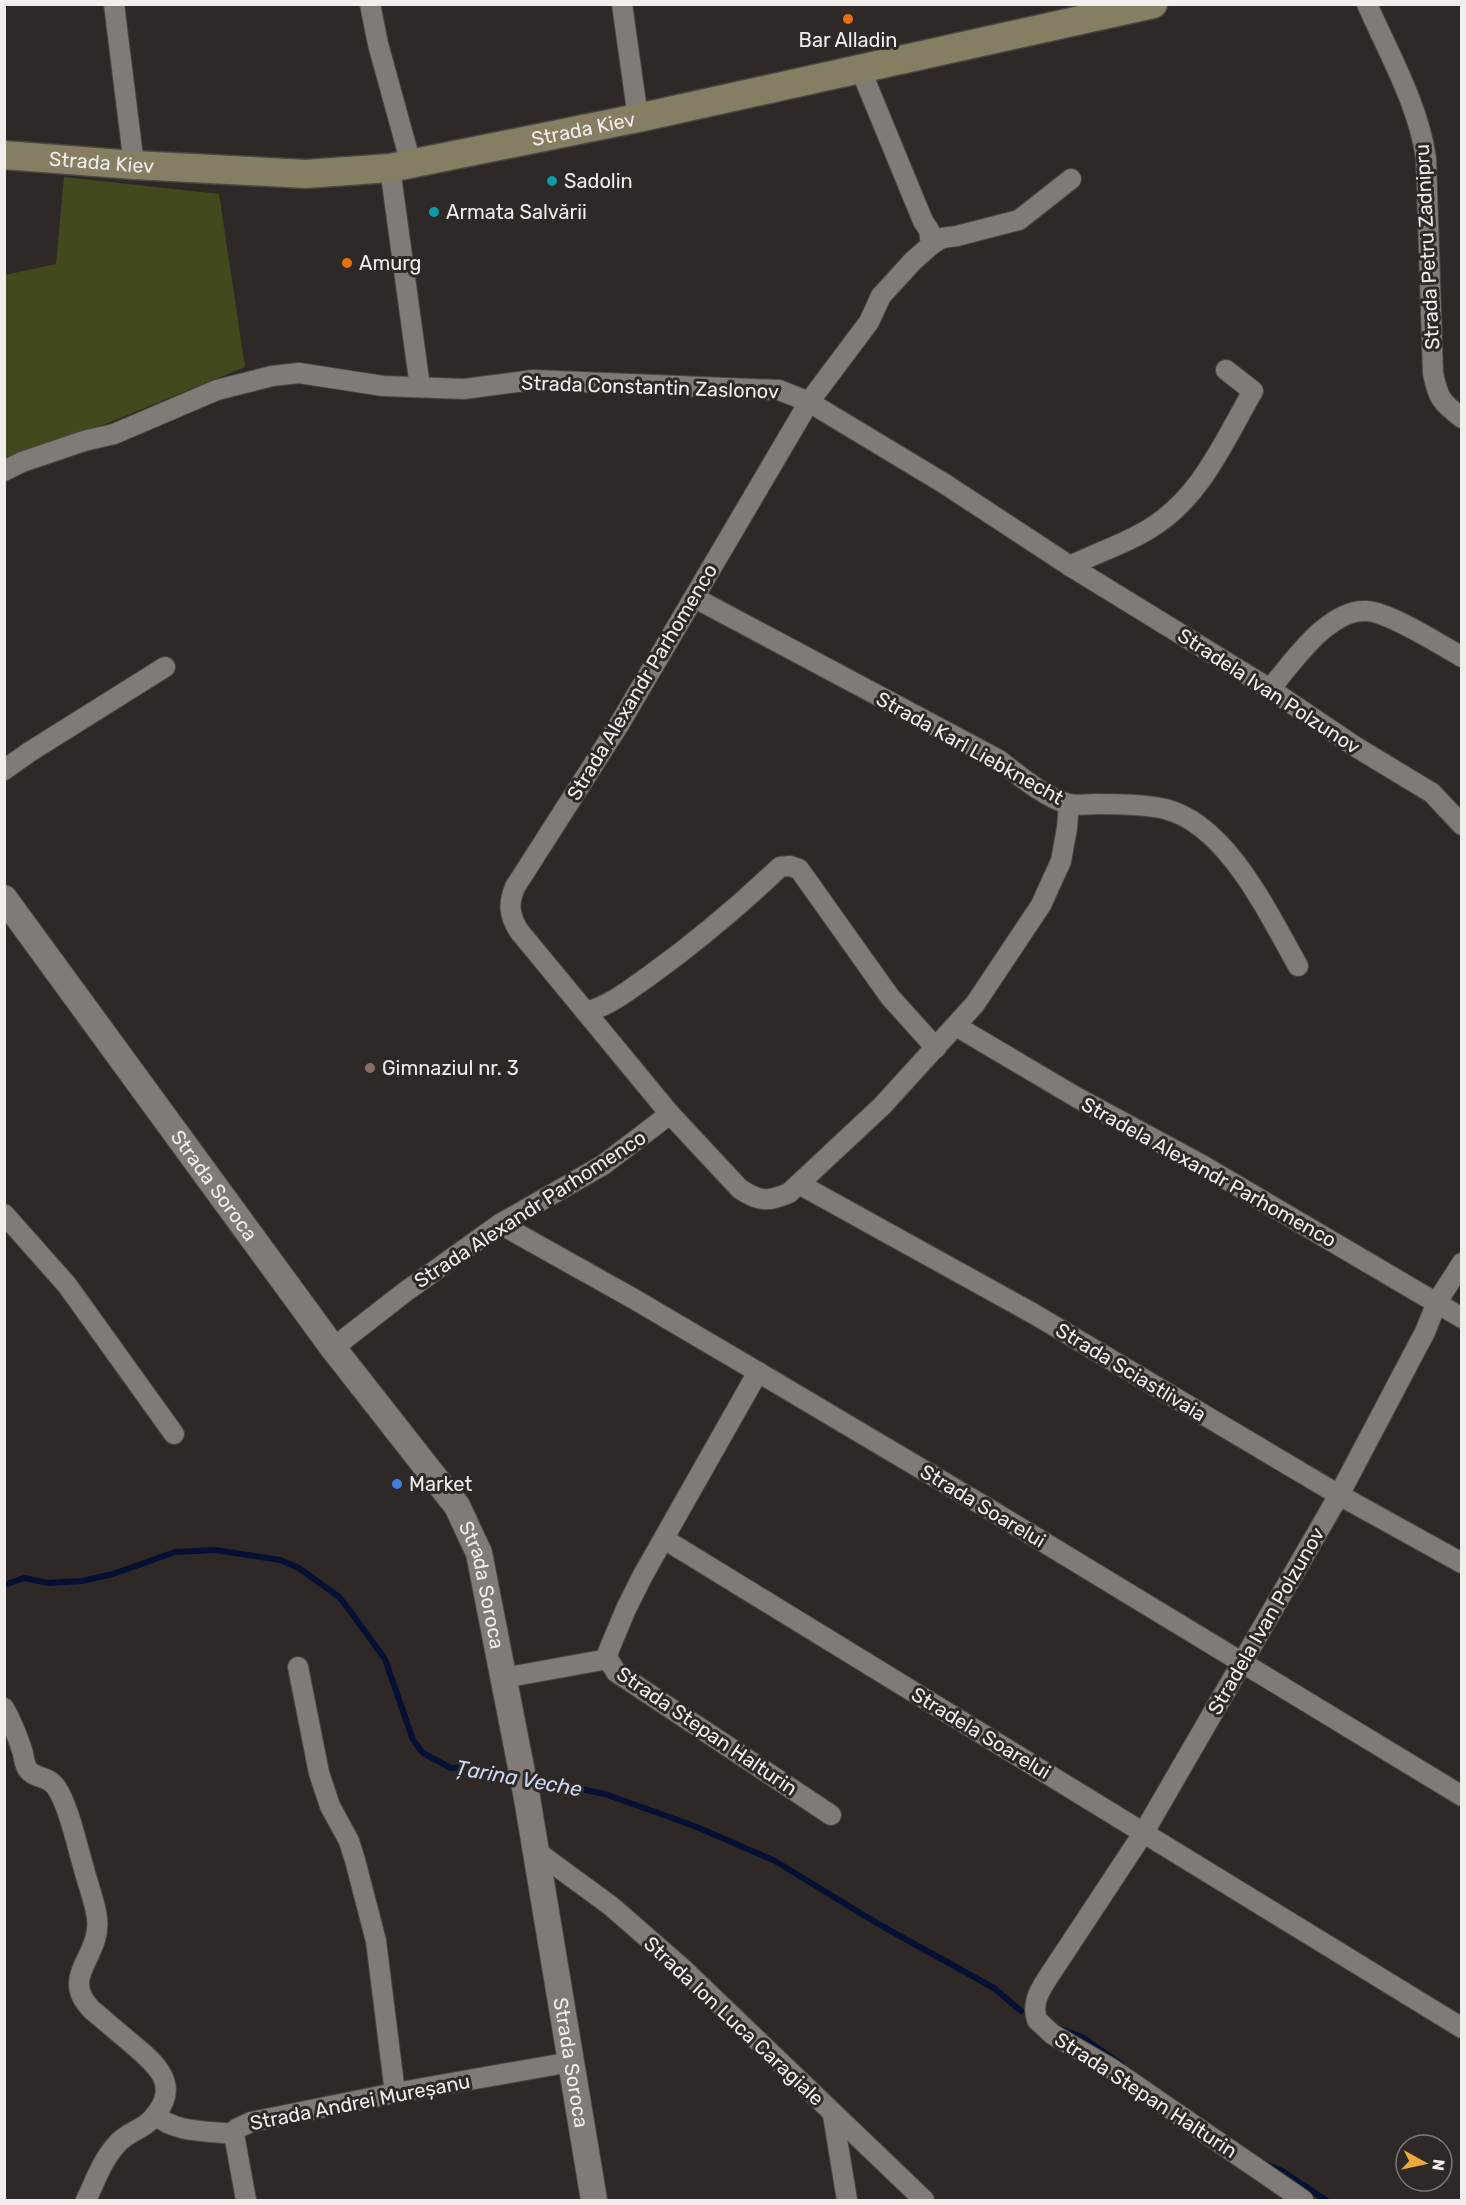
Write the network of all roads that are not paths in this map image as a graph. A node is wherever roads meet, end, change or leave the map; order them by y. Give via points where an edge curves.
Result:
1 (114, 4) edge
2 (370, 4) edge
3 (622, 4) edge
4 (1153, 4) edge
5 (1368, 4) edge
6 (860, 68) junction
7 (638, 118) junction
8 (4, 155) edge
9 (134, 165) junction
10 (400, 166) junction
11 (1071, 179) dead end
12 (931, 245) junction
13 (1226, 370) dead end
14 (420, 387) junction
15 (809, 402) junction
16 (1461, 418) edge
17 (4, 471) edge
18 (1070, 566) junction
19 (695, 598) junction
20 (1461, 657) edge
21 (165, 667) dead end
22 (1270, 689) junction
23 (4, 770) edge
24 (1069, 804) junction
25 (1461, 825) edge
26 (4, 898) edge
27 (1298, 966) dead end
28 (586, 1012) junction
29 (956, 1026) junction
30 (936, 1048) junction
31 (670, 1114) junction
32 (799, 1184) junction
33 (4, 1214) edge
34 (500, 1224) junction
35 (1461, 1263) edge
36 (1437, 1302) junction
37 (1461, 1318) edge
38 (333, 1348) junction
39 (758, 1371) junction
40 (174, 1434) dead end
41 (1339, 1495) junction
42 (664, 1539) junction
43 (1461, 1563) edge
44 (608, 1659) junction
45 (1242, 1663) junction
46 (298, 1667) dead end
47 (503, 1677) junction
48 (4, 1708) edge
49 (1461, 1796) edge
50 (831, 1815) dead end
51 (1144, 1832) junction
52 (536, 1851) junction
53 (1053, 1969) joint
54 (1461, 2028) edge
55 (571, 2062) junction
56 (395, 2093) junction
57 (156, 2115) junction
58 (833, 2115) junction
59 (234, 2134) junction
60 (86, 2200) edge
61 (246, 2200) edge
62 (594, 2200) edge
63 (847, 2200) edge
64 (924, 2200) edge
65 (1303, 2200) edge

1 - 9 street
2 - 10 street
3 - 7 street
4 - 6 main road, Strada Kiev
5 - 16 street, Strada Petru Zadnipru via 1424,140 1432,373 1437,394
6 - 7 main road, Strada Kiev
6 - 12 street via 929,230
7 - 10 main road, Strada Kiev
8 - 9 main road, Strada Kiev
9 - 10 main road, Strada Kiev via 306,174
10 - 14 street
11 - 12 street, Strada Alexandr Parhomenco via 1019,220 942,238
12 - 15 street, Strada Alexandr Parhomenco via 881,296 869,322
13 - 18 street via 1253,391 1200,484 1173,513 1148,530
14 - 15 street, Strada Constantin Zaslonov via 464,388 533,380 591,381 771,389
14 - 17 street, Strada Constantin Zaslonov via 383,386 298,373 272,376 217,390 114,435 84,441
15 - 18 street, Stradela Ivan Polzunov
15 - 19 street, Strada Alexandr Parhomenco
18 - 22 street, Stradela Ivan Polzunov
19 - 24 street, Strada Karl Liebknecht via 999,760 1032,785
19 - 28 street, Strada Alexandr Parhomenco via 510,898 509,910 519,931
20 - 22 street via 1378,613 1356,612 1322,631
21 - 23 street
22 - 25 street, Stradela Ivan Polzunov via 1432,793
24 - 27 street, Strada Karl Liebknecht via 1166,809 1198,824 1225,850 1249,882
24 - 29 street, Strada Alexandr Parhomenco via 1061,861 1041,905
26 - 38 street, Strada Soroca
28 - 30 street via 616,999 675,957 780,867 790,866 799,869 890,997
28 - 31 street, Strada Alexandr Parhomenco
29 - 30 street, Strada Alexandr Parhomenco
29 - 36 street, Stradela Alexandr Parhomenco
30 - 32 street, Strada Alexandr Parhomenco via 882,1106
31 - 32 street, Strada Alexandr Parhomenco via 752,1197 776,1199
31 - 34 street, Strada Alexandr Parhomenco via 603,1165
32 - 41 street, Strada Sciastlivaia via 1034,1314
33 - 40 street via 67,1285
34 - 38 street, Strada Alexandr Parhomenco
34 - 39 street, Strada Soarelui
35 - 36 street, Stradela Ivan Polzunov
36 - 37 street, Stradela Alexandr Parhomenco
36 - 41 street, Stradela Ivan Polzunov
38 - 47 street, Strada Soroca via 458,1506 479,1553
39 - 42 street
39 - 45 street, Strada Soarelui
41 - 43 street, Strada Sciastlivaia
41 - 45 street, Stradela Ivan Polzunov
42 - 44 street, Strada Stepan Halturin via 626,1609
42 - 51 street, Stradela Soarelui
44 - 47 street
44 - 50 street, Strada Stepan Halturin via 616,1672
45 - 49 street, Strada Soarelui
45 - 51 street, Stradela Ivan Polzunov
46 - 56 street via 325,1794 352,1851 375,1941
47 - 52 street, Strada Soroca
48 - 57 street via 28,1771 53,1782 58,1790 98,1918 96,1940 81,1971 79,1991 88,2006 157,2067 167,2092
51 - 53 street, Stradela Ivan Polzunov
51 - 54 street, Stradela Soarelui
52 - 55 street, Strada Soroca
52 - 58 street, Strada Ion Luca Caragiale via 611,1906 682,1968
53 - 65 street, Strada Stepan Halturin via 1034,2005 1037,2020 1044,2028 1112,2069
55 - 56 street, Strada Andrei Mureșanu
55 - 62 street, Strada Soroca
56 - 59 street, Strada Andrei Mureșanu via 251,2122 236,2128
57 - 59 street, Strada Andrei Mureșanu via 182,2127
57 - 60 street via 111,2150
58 - 63 street
58 - 64 street, Strada Ion Luca Caragiale
59 - 61 street

